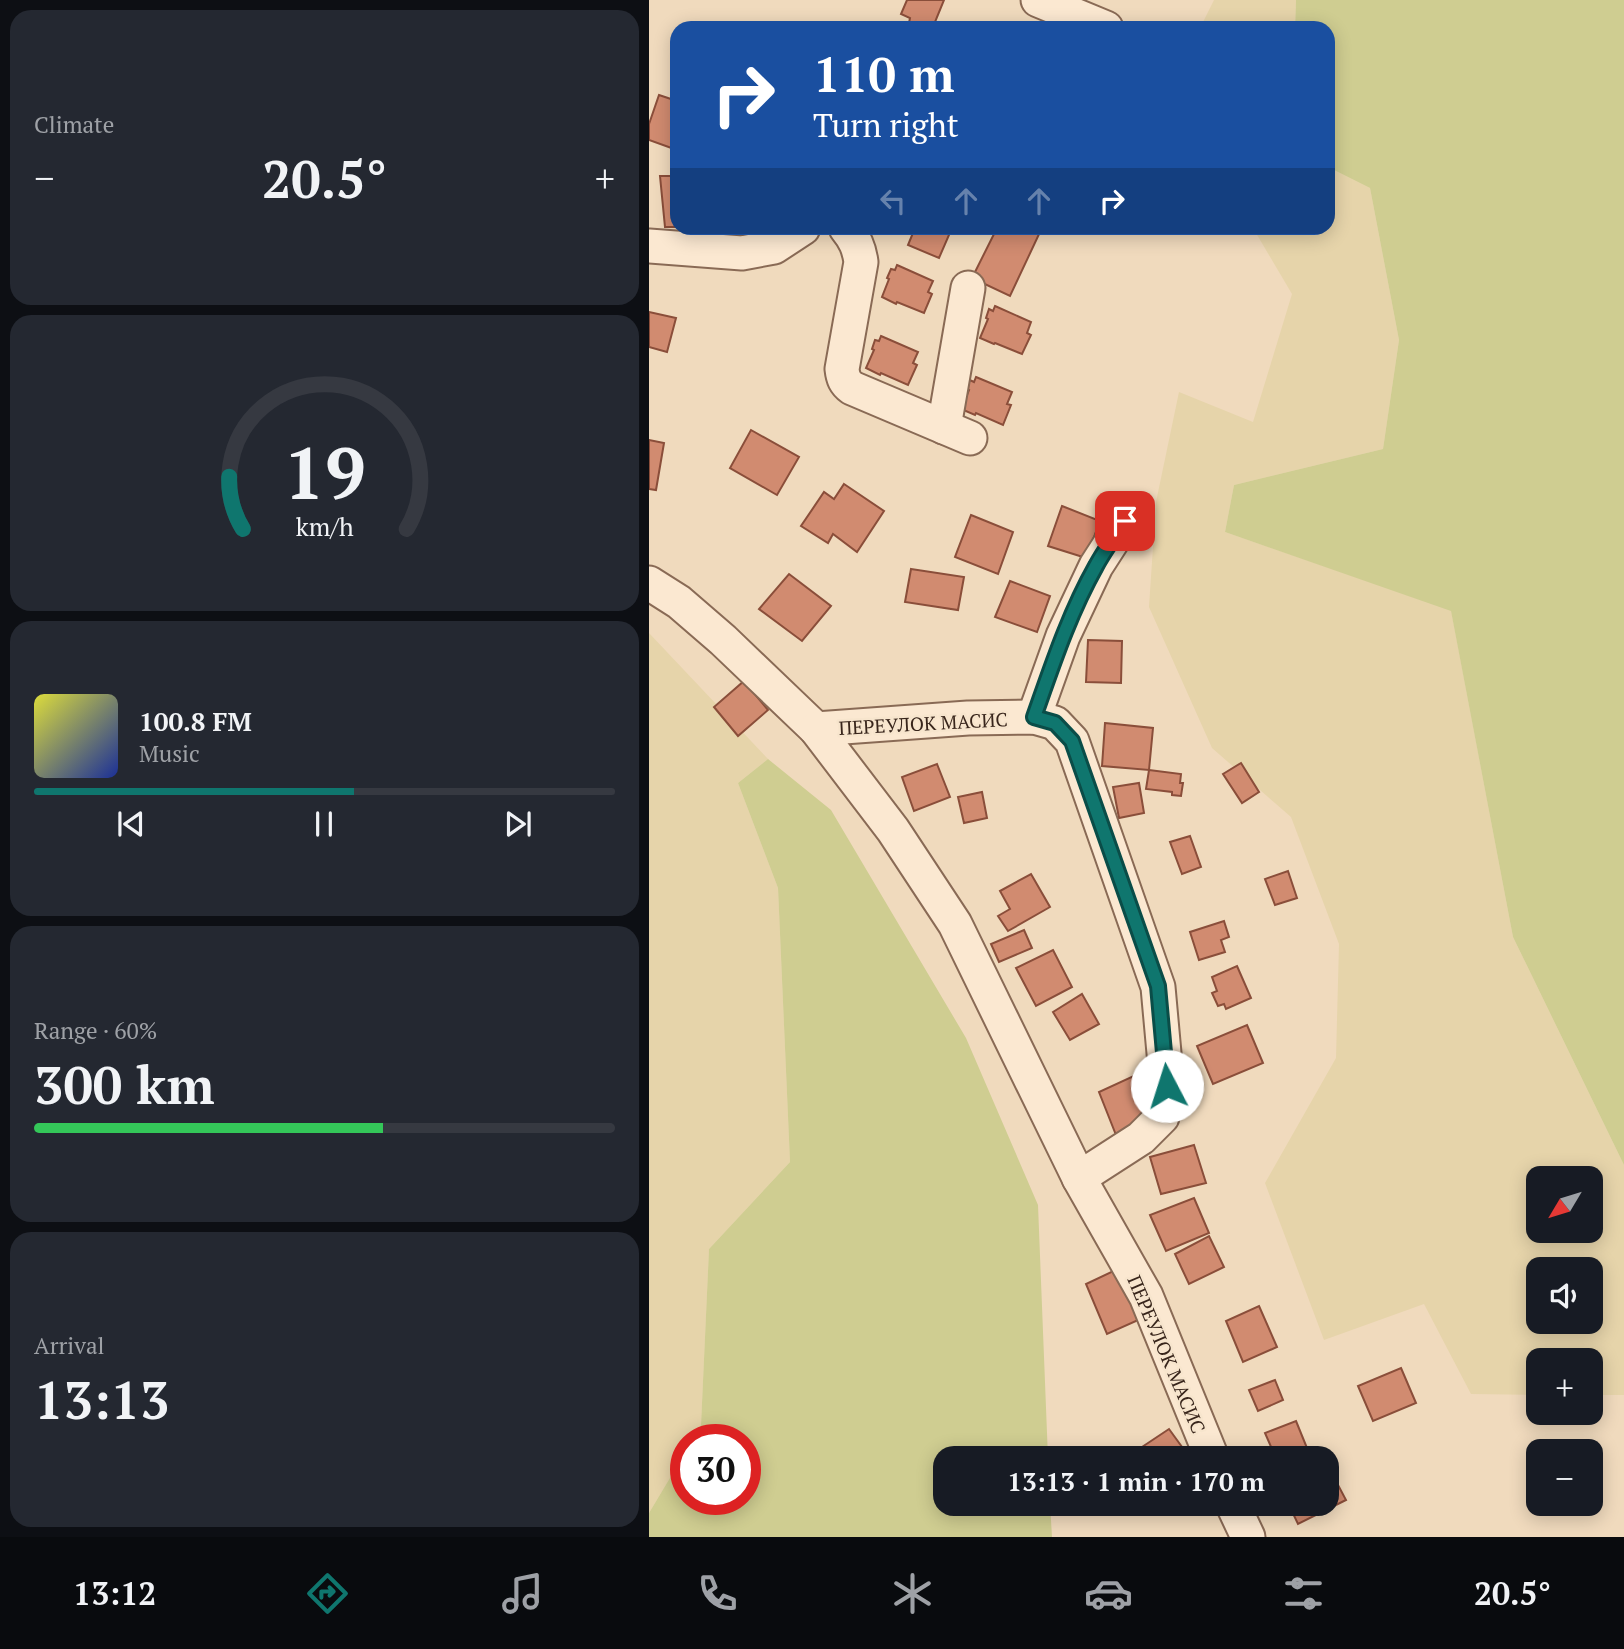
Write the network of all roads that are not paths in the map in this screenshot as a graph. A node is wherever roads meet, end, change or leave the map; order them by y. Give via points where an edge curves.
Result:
1 (1038, 0) edge
2 (1089, 21) edge
3 (792, 235) edge
4 (852, 235) edge
5 (649, 246) edge
6 (969, 288) dead end
7 (1125, 521) dead end
8 (649, 583) edge
9 (1034, 717) junction
10 (816, 729) junction
11 (1079, 1178) junction
12 (1207, 1446) edge
13 (1238, 1516) edge
14 (1248, 1537) edge

1 - 2 street
3 - 5 street via 774,247 742,253
4 - 6 street via 861,262 842,369 846,384 957,432
7 - 9 street via 1096,566 1063,636
8 - 10 street, ПЕРЕУЛОК МАСИС via 723,640
9 - 10 street, ПЕРЕУЛОК МАСИС
9 - 11 street, ПЕРЕУЛОК МАСИС via 1055,723 1072,741 1158,986 1167,1086 1162,1116 1141,1138
10 - 11 street, ПЕРЕУЛОК МАСИС via 893,830 955,924
11 - 12 street, ПЕРЕУЛОК МАСИС via 1146,1296
13 - 14 street

